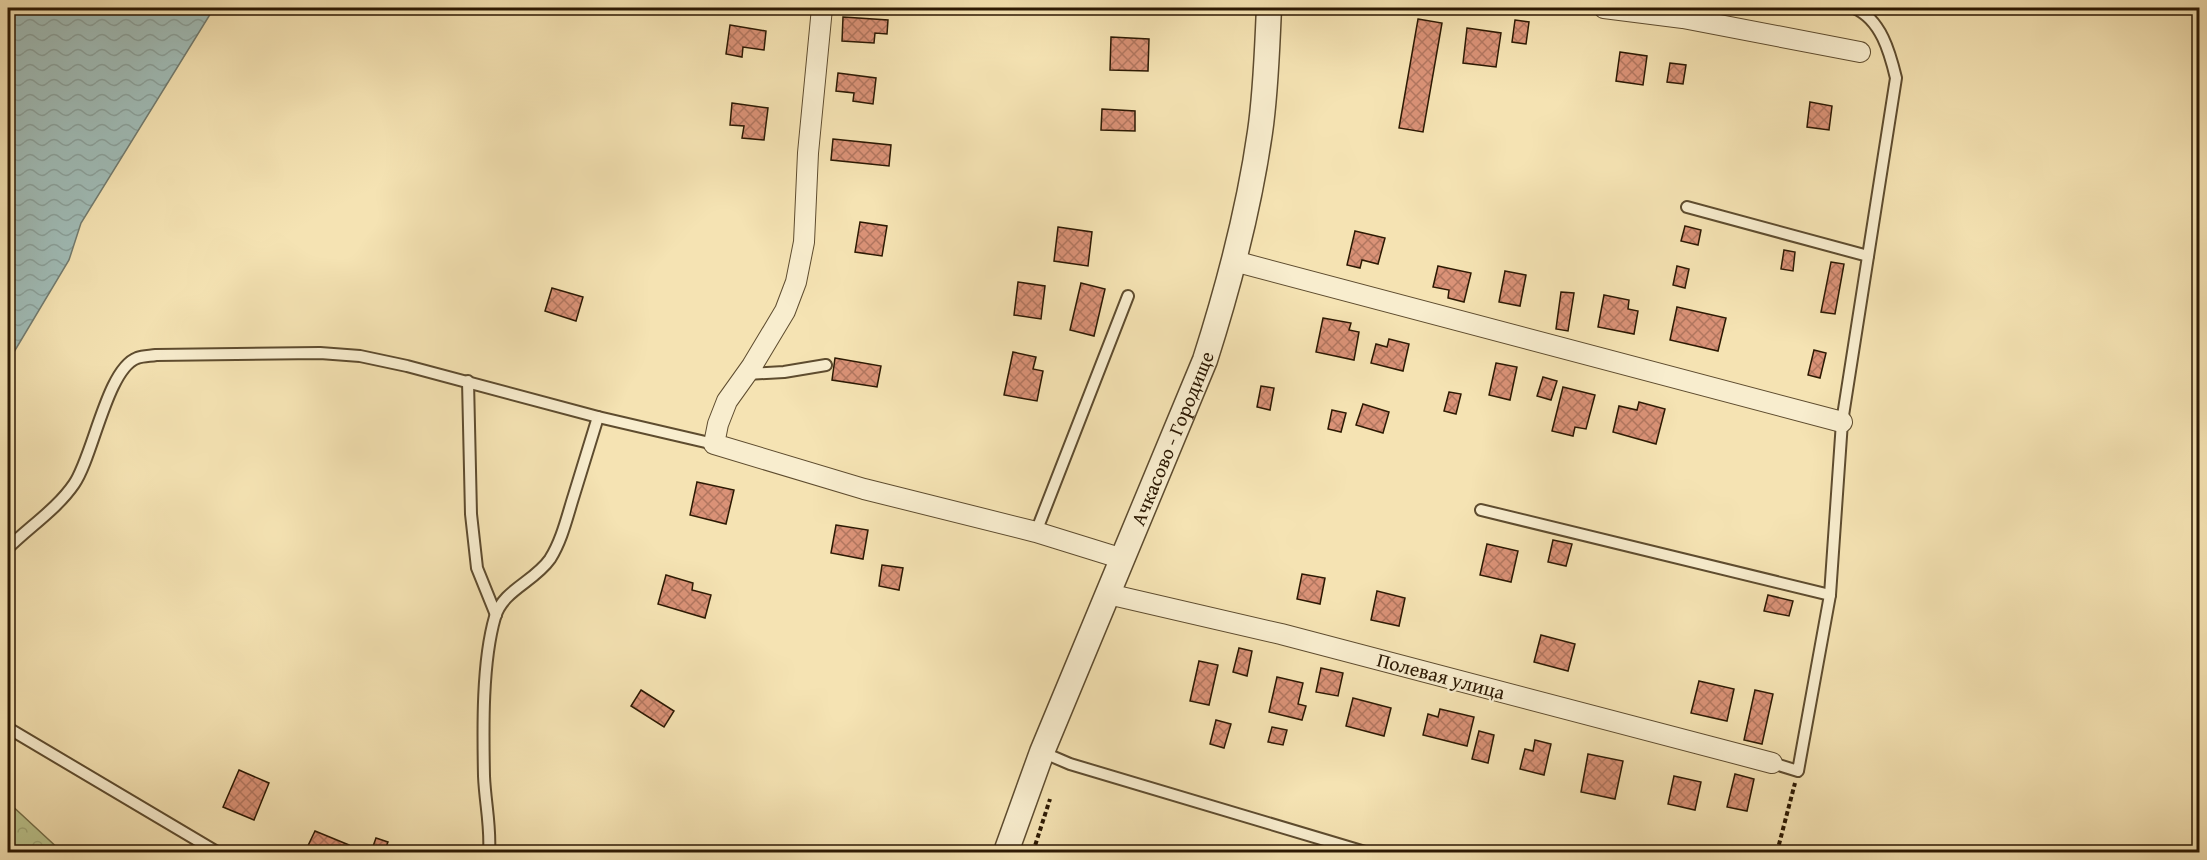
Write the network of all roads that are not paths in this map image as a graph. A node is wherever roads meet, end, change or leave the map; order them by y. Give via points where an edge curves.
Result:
1 (822, 8) edge
2 (1269, 8) edge
3 (1604, 8) edge
4 (1854, 8) edge
5 (1860, 52) dead end
6 (1687, 207) dead end
7 (1868, 256) junction
8 (1234, 261) junction
9 (1128, 296) dead end
10 (826, 365) dead end
11 (746, 374) junction
12 (468, 381) junction
13 (598, 417) junction
14 (1842, 422) junction
15 (714, 444) junction
16 (1481, 510) dead end
17 (1036, 532) junction
18 (8, 548) edge
19 (1123, 559) junction
20 (1108, 594) junction
21 (1830, 595) junction
22 (496, 615) junction
23 (8, 728) edge
24 (1042, 752) junction
25 (1772, 763) joint
26 (217, 852) edge
27 (489, 852) edge
28 (1006, 852) edge
29 (1365, 852) edge

1 - 11 street via 804,242 796,282 785,311
2 - 8 street, Ачкасово - Городище via 1260,130
3 - 5 street via 1683,18
4 - 7 lane via 1874,24 1889,49 1896,78
6 - 7 lane
7 - 14 lane
8 - 14 street
8 - 19 street, Ачкасово - Городище via 1205,360
9 - 17 lane
10 - 11 lane
11 - 15 street via 727,401
12 - 13 lane
12 - 18 lane via 360,356 320,353 156,354 135,358 104,406 86,462 74,484 56,506
12 - 22 lane via 471,514 477,568
13 - 15 lane
13 - 22 lane via 562,536 549,560 533,578 503,600
14 - 21 lane
15 - 17 street via 864,489
16 - 21 lane
17 - 19 street
19 - 20 street, Ачкасово - Городище
20 - 24 street, Ачкасово - Городище
20 - 25 street, Полевая улица via 1281,634
21 - 25 lane via 1798,771
22 - 27 lane via 487,651 485,712
23 - 26 lane
24 - 28 street, Ачкасово - Городище
24 - 29 lane via 1070,764

